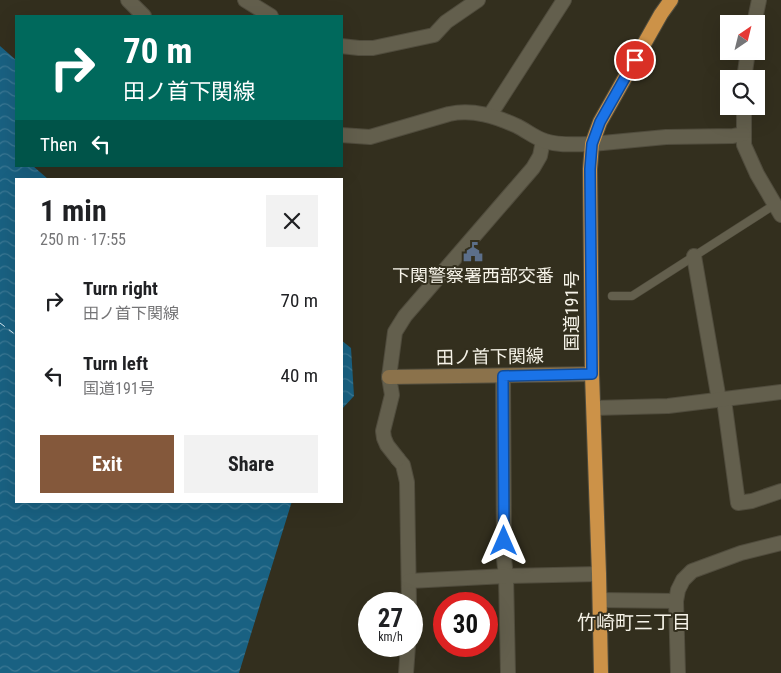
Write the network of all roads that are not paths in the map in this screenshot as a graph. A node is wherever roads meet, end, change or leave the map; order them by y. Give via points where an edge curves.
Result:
1 (128, 0) edge
2 (245, 0) edge
3 (478, 0) edge
4 (564, 0) edge
5 (671, 0) edge
6 (760, 0) edge
7 (143, 15) edge
8 (269, 15) edge
9 (756, 15) edge
10 (343, 46) edge
11 (490, 115) junction
12 (744, 115) edge
13 (743, 134) junction
14 (343, 135) edge
15 (543, 141) junction
16 (592, 144) junction
17 (777, 210) edge
18 (694, 256) junction
19 (612, 296) dead end
20 (592, 374) junction
21 (503, 376) junction
22 (389, 378) junction
23 (781, 392) edge
24 (721, 400) junction
25 (594, 408) junction
26 (781, 491) edge
27 (781, 543) edge
28 (600, 574) junction
29 (506, 576) junction
30 (409, 581) junction
31 (409, 592) edge
32 (600, 600) junction
33 (676, 601) junction
34 (407, 657) edge
35 (406, 673) edge
36 (508, 673) edge
37 (601, 673) edge
38 (678, 673) edge

1 - 7 street
2 - 8 street
3 - 10 street via 446,22 434,35 373,48
4 - 11 street
5 - 16 highway, 国道191号 via 600,122
6 - 9 street
11 - 14 street via 460,112 370,137
11 - 15 street
12 - 13 street
13 - 16 street
13 - 17 street via 744,145
15 - 16 street
15 - 22 street via 533,168 405,316 395,332
16 - 20 highway, 国道191号
17 - 18 lane
18 - 19 lane via 632,296
18 - 24 street
20 - 21 main road, 田ノ首下関線
20 - 25 highway, 国道191号
21 - 22 main road, 田ノ首下関線
21 - 29 street
22 - 30 street via 392,396 383,431 387,445 403,466 407,482
23 - 24 street
24 - 25 street via 668,406
24 - 26 street via 738,503 752,502
25 - 28 highway, 国道191号
27 - 33 street via 692,571 683,580
28 - 29 street
28 - 32 highway, 国道191号
29 - 30 street
29 - 36 street
30 - 31 street
32 - 33 street
32 - 37 highway, 国道191号
33 - 38 street
34 - 35 street

